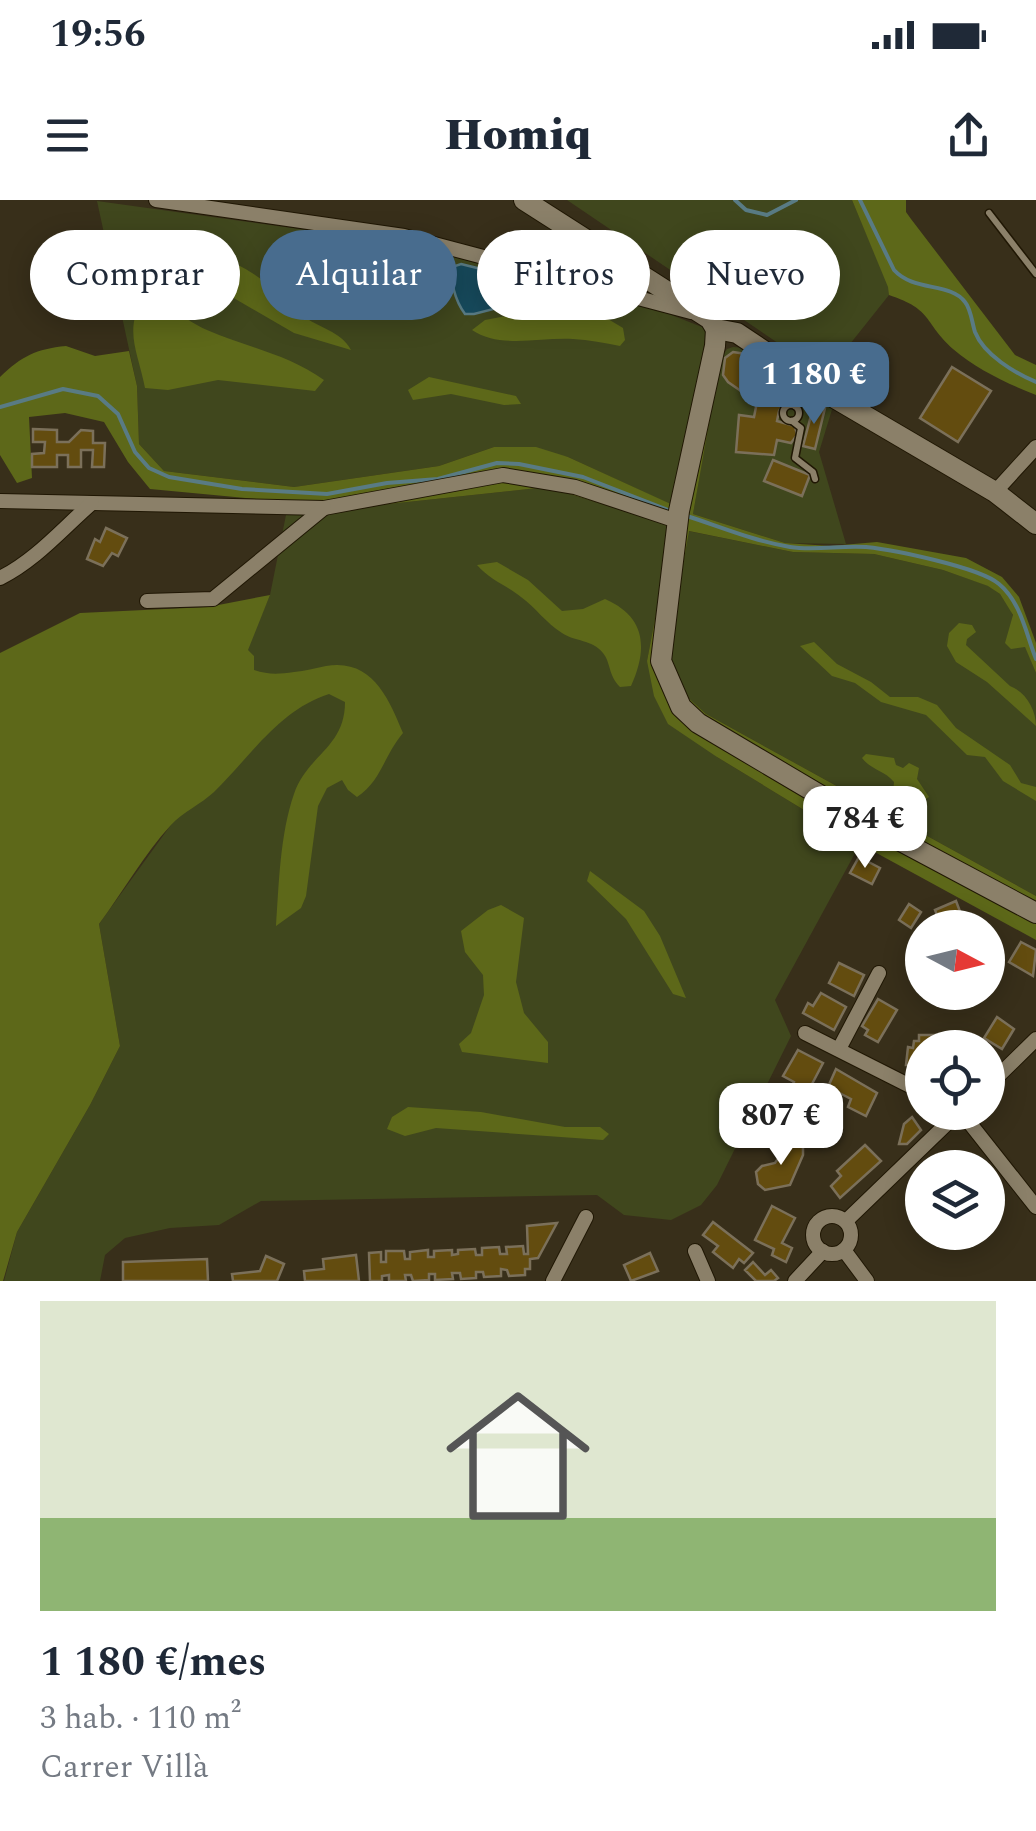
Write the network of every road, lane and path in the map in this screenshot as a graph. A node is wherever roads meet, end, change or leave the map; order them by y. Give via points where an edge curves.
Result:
1 (156, 200) edge
2 (524, 200) edge
3 (989, 213) dead end
4 (571, 230) edge
5 (477, 255) edge
6 (1036, 274) edge
7 (650, 282) edge
8 (650, 303) edge
9 (709, 322) junction
10 (808, 381) junction
11 (795, 406) junction
12 (792, 421) junction
13 (1036, 447) edge
14 (815, 479) dead end
15 (995, 492) junction
16 (0, 500) edge
17 (92, 502) junction
18 (324, 508) junction
19 (678, 517) junction
20 (1036, 524) edge
21 (0, 578) edge
22 (146, 601) dead end
23 (1036, 913) edge
24 (880, 973) dead end
25 (805, 1032) dead end
26 (1036, 1040) edge
27 (839, 1050) junction
28 (1005, 1070) edge
29 (905, 1083) edge
30 (941, 1130) edge
31 (974, 1130) edge
32 (1036, 1208) edge
33 (586, 1217) dead end
34 (846, 1221) junction
35 (844, 1250) junction
36 (694, 1251) dead end
37 (822, 1251) junction
38 (552, 1281) edge
39 (708, 1281) edge
40 (795, 1281) edge
41 (867, 1281) edge

1 - 5 street via 404,236
2 - 4 street
3 - 6 lane
7 - 9 street
8 - 9 street
9 - 10 street
9 - 19 street via 716,346
10 - 11 lane
10 - 15 street
11 - 12 lane via 799,414
11 - 12 lane via 783,412
12 - 14 lane via 802,428 795,458
13 - 15 street
15 - 20 street
16 - 17 street
17 - 18 street
17 - 21 street via 20,568
18 - 19 street via 502,475 575,487
18 - 22 street via 214,599
19 - 23 street via 660,661 681,707 867,822
24 - 27 street
25 - 27 street
26 - 28 street
27 - 29 street
30 - 34 street
31 - 32 street
33 - 38 street
34 - 35 street via 852,1232
34 - 37 street via 831,1215 817,1223 814,1238
35 - 37 street
35 - 41 street
36 - 39 street
37 - 40 street

